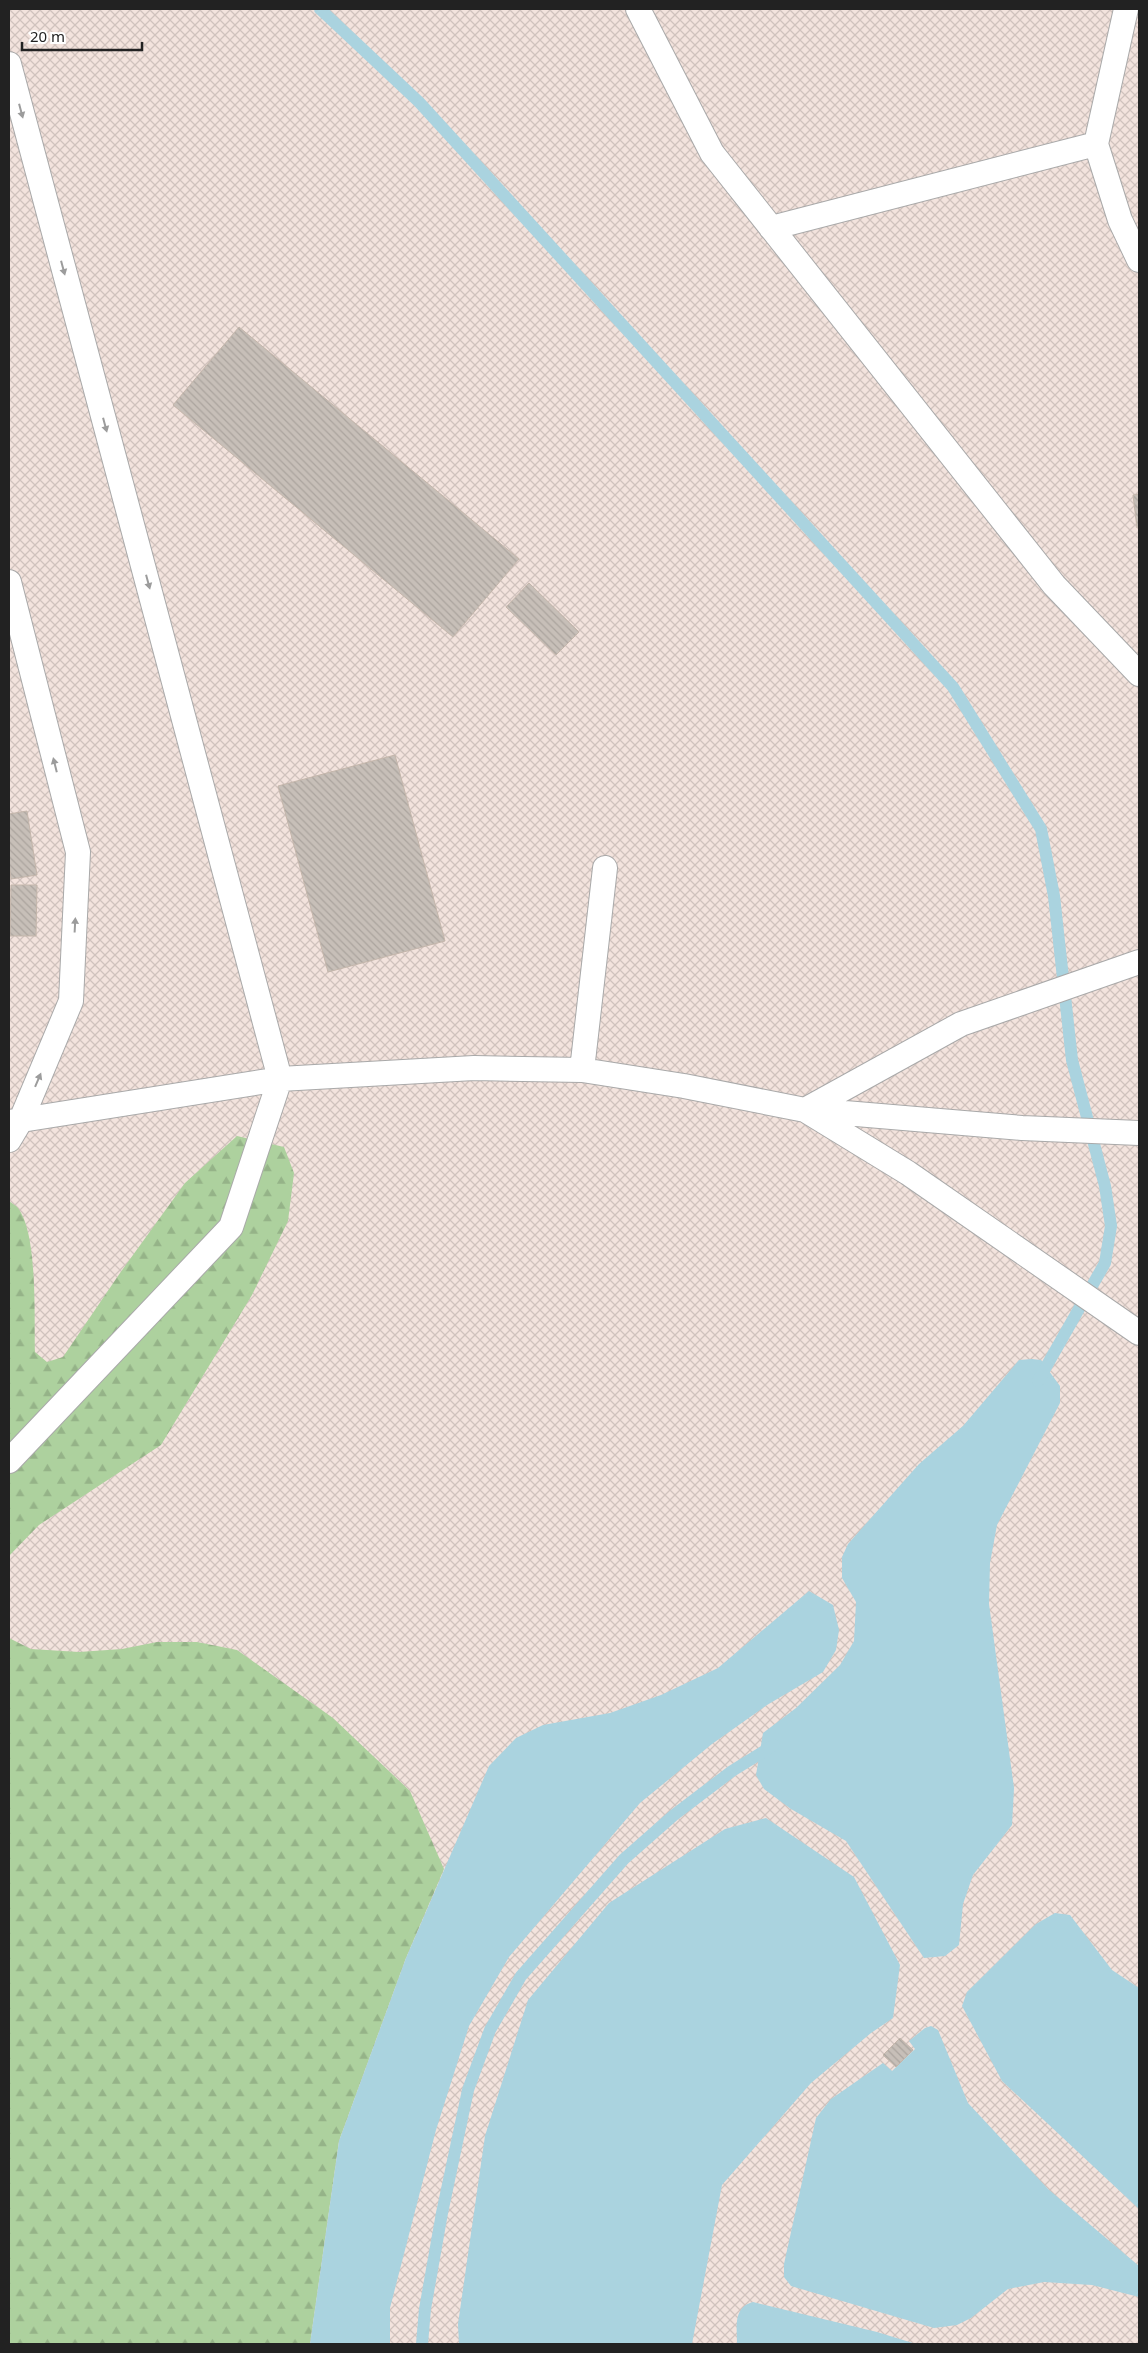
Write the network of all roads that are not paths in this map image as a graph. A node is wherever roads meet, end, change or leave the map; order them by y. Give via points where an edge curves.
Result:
1 (638, 9) edge
2 (1126, 9) edge
3 (9, 64) edge
4 (1096, 144) junction
5 (771, 228) junction
6 (1139, 260) edge
7 (9, 582) edge
8 (1139, 674) edge
9 (605, 868) dead end
10 (1139, 962) edge
11 (582, 1070) junction
12 (280, 1079) junction
13 (805, 1110) junction
14 (15, 1121) edge
15 (1139, 1133) edge
16 (9, 1140) edge
17 (1135, 1330) edge
18 (9, 1461) edge

1 - 5 lane via 712,153
2 - 4 lane
3 -> 12 lane
4 - 5 lane
4 - 6 lane via 1120,220
5 - 8 lane via 1054,585
14 -> 7 lane via 71,1001 78,852
9 - 11 lane
10 - 13 lane via 961,1024
11 - 12 lane via 474,1068
11 - 13 lane
12 - 14 lane
12 - 18 lane via 230,1227
13 - 15 lane via 1022,1128
13 - 17 lane via 908,1173
14 - 16 lane

